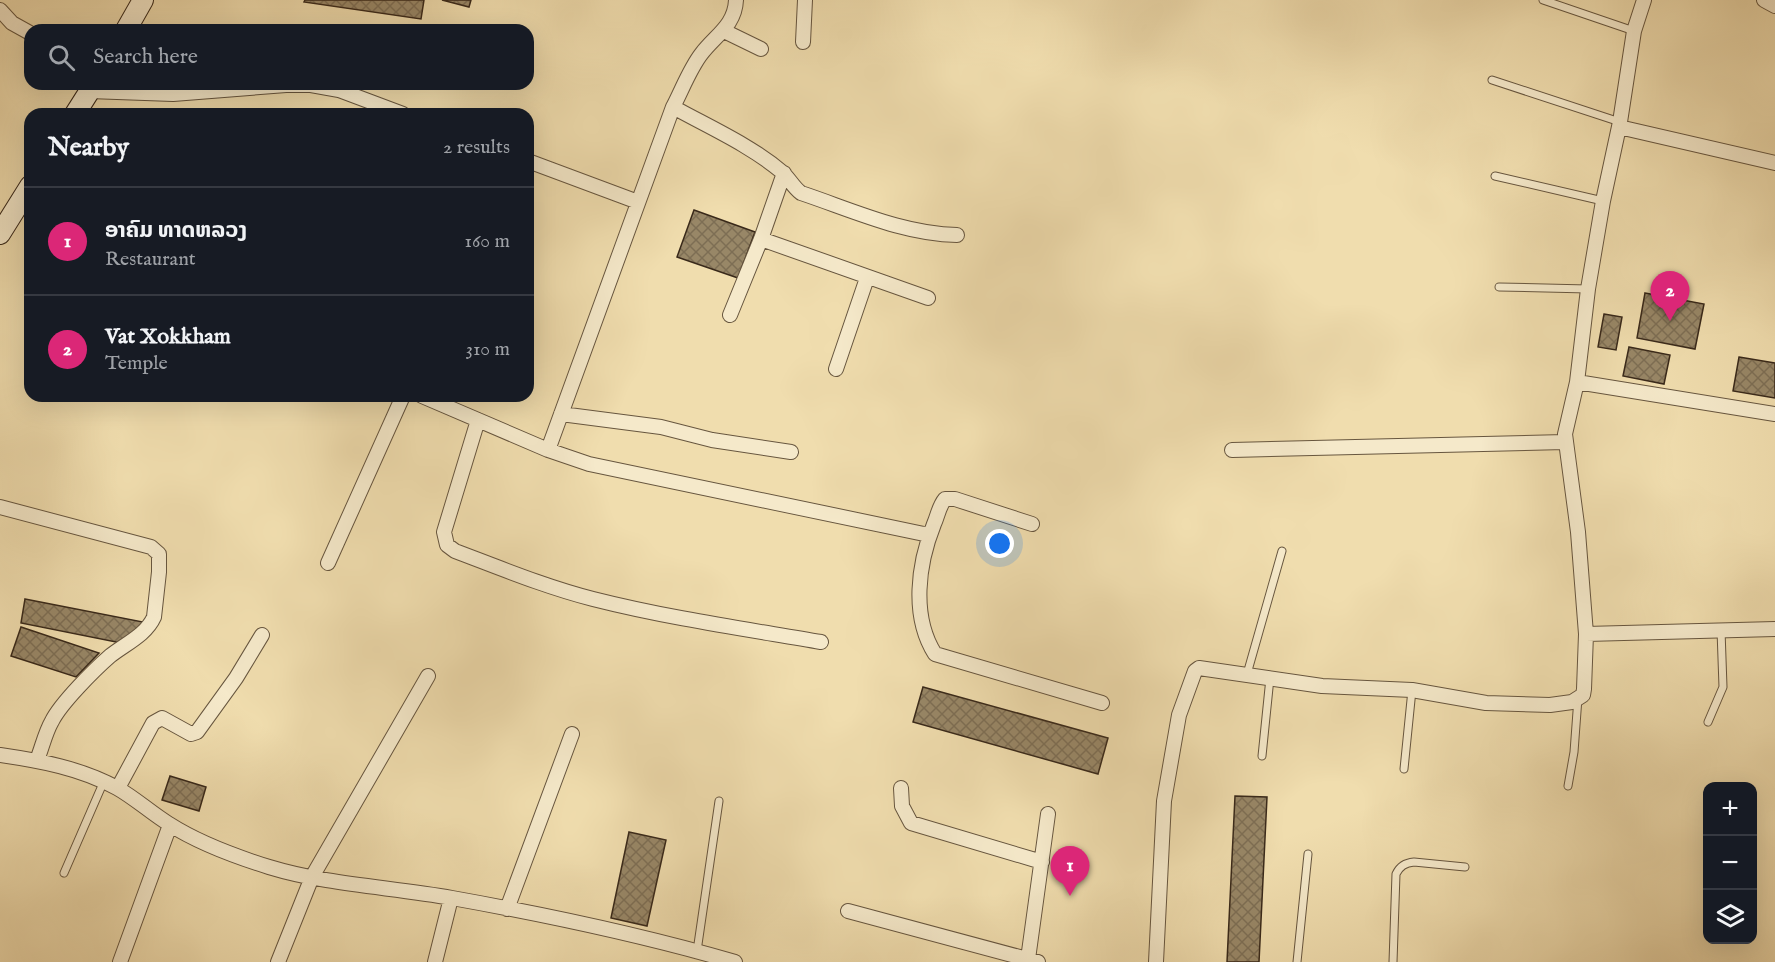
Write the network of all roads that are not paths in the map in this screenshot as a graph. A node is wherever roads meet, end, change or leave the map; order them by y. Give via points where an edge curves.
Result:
1 (143, 0) edge
2 (736, 0) edge
3 (805, 0) edge
4 (1543, 0) edge
5 (1644, 0) edge
6 (1764, 0) edge
7 (1775, 6) edge
8 (0, 10) edge
9 (129, 24) edge
10 (24, 30) edge
11 (724, 31) junction
12 (1634, 31) junction
13 (803, 42) dead end
14 (761, 49) dead end
15 (1492, 81) dead end
16 (91, 90) edge
17 (124, 90) edge
18 (215, 90) edge
19 (339, 90) edge
20 (673, 106) junction
21 (79, 108) edge
22 (387, 108) edge
23 (1619, 125) junction
24 (534, 163) edge
25 (1775, 163) edge
26 (784, 173) junction
27 (1495, 176) dead end
28 (1603, 201) junction
29 (638, 202) junction
30 (24, 206) edge
31 (0, 234) edge
32 (957, 235) dead end
33 (760, 239) junction
34 (867, 278) junction
35 (1499, 287) dead end
36 (1588, 289) junction
37 (928, 298) dead end
38 (730, 315) dead end
39 (836, 369) dead end
40 (1577, 382) junction
41 (400, 402) edge
42 (436, 402) edge
43 (561, 414) junction
44 (1775, 414) edge
45 (478, 420) junction
46 (1565, 442) junction
47 (548, 450) junction
48 (1232, 450) dead end
49 (791, 452) dead end
50 (0, 507) edge
51 (1032, 524) dead end
52 (930, 533) junction
53 (1282, 551) dead end
54 (328, 563) dead end
55 (1775, 629) edge
56 (1721, 630) junction
57 (1586, 634) junction
58 (262, 635) dead end
59 (821, 642) dead end
60 (1247, 674) junction
61 (428, 676) dead end
62 (1270, 678) junction
63 (1412, 690) junction
64 (1578, 698) junction
65 (1102, 703) dead end
66 (1708, 722) dead end
67 (572, 734) dead end
68 (0, 755) edge
69 (1262, 756) dead end
70 (37, 760) junction
71 (1404, 769) dead end
72 (104, 782) junction
73 (1568, 786) dead end
74 (118, 788) junction
75 (901, 788) dead end
76 (719, 801) dead end
77 (1048, 814) dead end
78 (171, 825) junction
79 (1308, 854) dead end
80 (1042, 862) junction
81 (1465, 867) dead end
82 (64, 873) dead end
83 (312, 877) junction
84 (451, 898) junction
85 (507, 909) junction
86 (848, 911) dead end
87 (697, 951) junction
88 (1033, 961) edge
89 (120, 962) edge
90 (278, 962) edge
91 (435, 962) edge
92 (735, 962) edge
93 (1156, 962) edge
94 (1297, 962) edge
95 (1393, 962) edge

1 - 9 main road
2 - 11 street via 735,12
3 - 13 street
4 - 12 lane
5 - 12 street
6 - 7 street
8 - 10 street
11 - 14 street
11 - 20 street via 701,54
12 - 23 street
15 - 23 lane
16 - 21 main road
17 - 18 street
19 - 22 street
20 - 26 street
20 - 29 street
23 - 25 street
23 - 28 street
24 - 29 street
26 - 32 street via 801,193 912,230
26 - 33 street
27 - 28 lane
28 - 36 street
29 - 43 street
30 - 31 main road
33 - 34 street
33 - 38 street
34 - 37 street
34 - 39 street
35 - 36 lane
36 - 40 street
40 - 44 street
40 - 46 street
41 - 54 street
42 - 45 street
43 - 47 street
43 - 49 street via 662,427 712,440
45 - 47 street
45 - 59 street via 444,532 447,545 455,551 592,598 706,623
46 - 48 street
46 - 57 street via 1578,532
47 - 52 street via 589,464
50 - 70 street via 151,547 159,554 151,624 110,657 71,697 52,720
51 - 52 street via 945,499
52 - 65 street via 918,591 926,641 935,654
53 - 60 lane
55 - 56 street
56 - 57 street
56 - 66 lane via 1723,687
57 - 64 street via 1584,689
58 - 74 street via 197,732 191,734 162,718 153,723
60 - 62 street
60 - 93 street via 1199,668 1179,716 1164,801
61 - 83 street
62 - 63 street via 1322,686
62 - 69 lane
63 - 64 street via 1486,703 1550,705
63 - 71 lane
64 - 73 lane
67 - 85 street
68 - 70 street
70 - 72 street
72 - 74 street
72 - 82 lane
74 - 78 street
75 - 80 street via 902,807 911,823
76 - 87 lane
77 - 80 street
78 - 83 street via 235,856
78 - 89 street
79 - 94 lane
80 - 88 street
81 - 95 lane via 1414,862 1399,868
83 - 84 street
83 - 90 street
84 - 85 street
84 - 91 street
85 - 87 street
86 - 88 street
87 - 92 street

